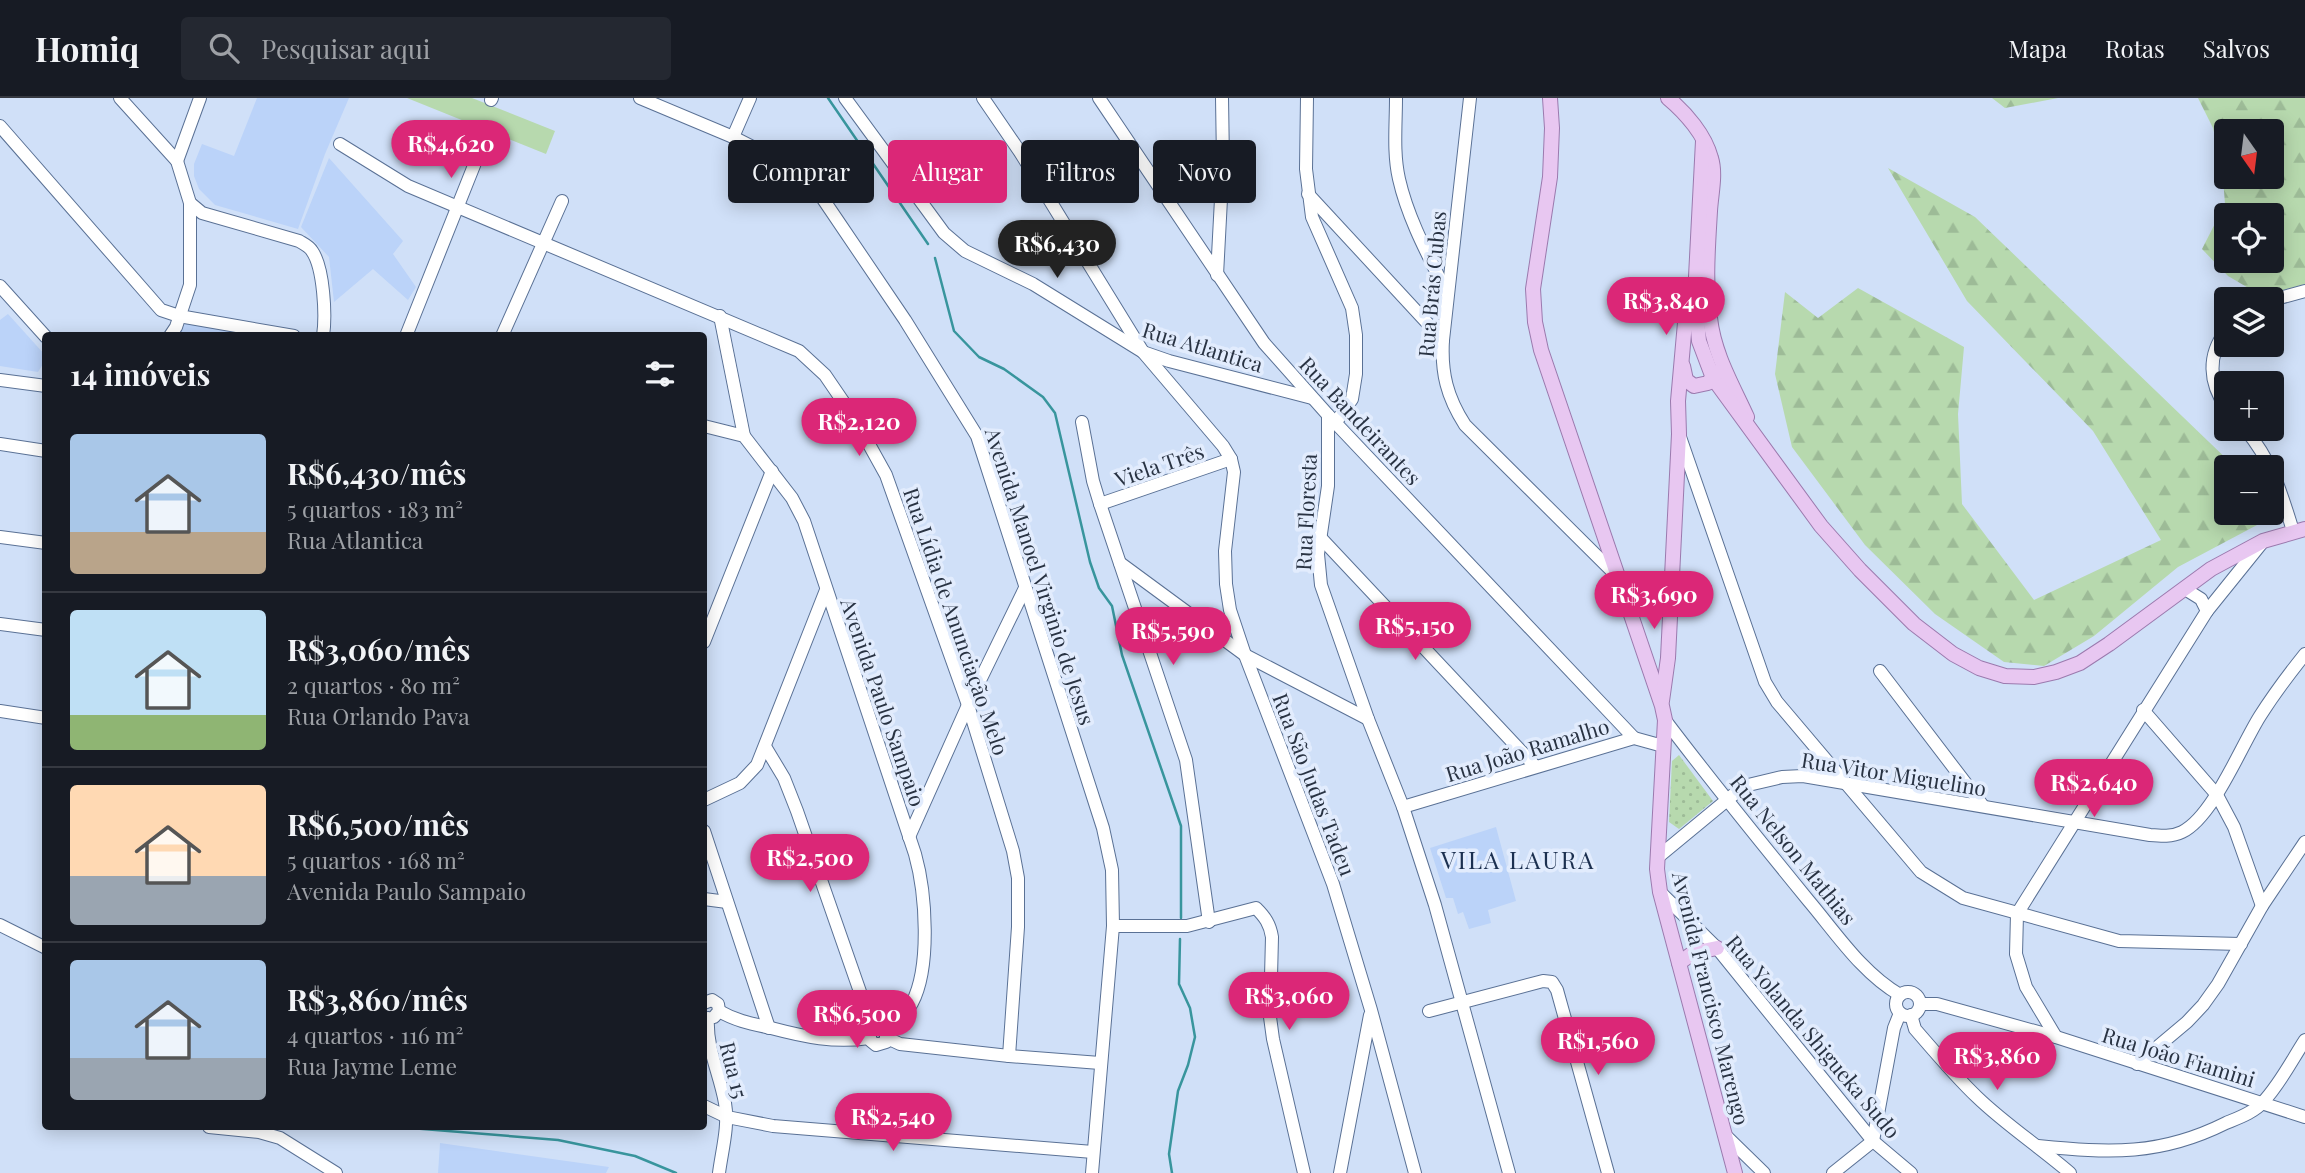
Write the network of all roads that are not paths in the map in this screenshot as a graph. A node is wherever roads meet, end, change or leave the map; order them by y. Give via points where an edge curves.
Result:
1 (120, 98) edge
2 (200, 98) edge
3 (640, 98) edge
4 (750, 98) edge
5 (845, 98) edge
6 (983, 98) edge
7 (1099, 98) edge
8 (1222, 98) edge
9 (1307, 98) edge
10 (1395, 98) edge
11 (1470, 98) edge
12 (1550, 98) edge
13 (1668, 98) edge
14 (0, 126) edge
15 (733, 137) junction
16 (1703, 141) junction
17 (340, 144) dead end
18 (177, 161) junction
19 (475, 163) dead end
20 (1308, 194) junction
21 (562, 201) dead end
22 (190, 203) junction
23 (459, 208) junction
24 (543, 242) junction
25 (1695, 260) junction
26 (1217, 275) junction
27 (0, 286) edge
28 (2305, 291) edge
29 (1447, 293) junction
30 (2284, 297) edge
31 (179, 316) junction
32 (720, 316) junction
33 (172, 332) edge
34 (271, 332) edge
35 (324, 332) edge
36 (408, 332) edge
37 (504, 332) edge
38 (42, 333) edge
39 (1443, 340) junction
40 (1143, 352) junction
41 (1682, 354) junction
42 (2215, 357) edge
43 (1721, 364) junction
44 (1713, 379) junction
45 (0, 380) edge
46 (2214, 381) edge
47 (42, 385) edge
48 (1694, 386) junction
49 (1312, 398) junction
50 (1332, 418) junction
51 (1082, 422) dead end
52 (1678, 426) junction
53 (707, 427) edge
54 (744, 436) junction
55 (2255, 441) edge
56 (0, 444) edge
57 (1762, 446) junction
58 (42, 450) edge
59 (1231, 460) junction
60 (772, 471) junction
61 (1100, 504) junction
62 (2299, 530) edge
63 (1319, 536) junction
64 (0, 537) edge
65 (2263, 541) junction
66 (42, 542) edge
67 (1119, 563) junction
68 (1616, 575) junction
69 (1025, 588) junction
70 (2185, 589) junction
71 (826, 590) junction
72 (2207, 611) junction
73 (0, 624) edge
74 (42, 629) edge
75 (707, 634) edge
76 (1245, 654) junction
77 (2305, 654) edge
78 (1880, 671) dead end
79 (968, 705) junction
80 (2143, 710) junction
81 (0, 711) edge
82 (1663, 713) junction
83 (42, 717) edge
84 (1368, 719) junction
85 (1634, 738) junction
86 (1663, 746) junction
87 (766, 748) junction
88 (1535, 766) junction
89 (1847, 784) junction
90 (2217, 794) junction
91 (707, 799) edge
92 (1726, 800) junction
93 (1983, 806) junction
94 (1403, 807) junction
95 (2072, 823) junction
96 (909, 837) junction
97 (707, 840) edge
98 (2305, 842) edge
99 (1658, 857) junction
100 (1660, 892) junction
101 (707, 899) edge
102 (727, 902) junction
103 (2262, 906) junction
104 (2017, 914) junction
105 (1209, 922) junction
106 (0, 925) edge
107 (1113, 926) junction
108 (2241, 944) junction
109 (42, 946) edge
110 (1717, 948) junction
111 (1679, 962) junction
112 (1900, 995) junction
113 (707, 1001) edge
114 (1462, 1002) junction
115 (1920, 1004) junction
116 (1371, 1010) junction
117 (1429, 1011) dead end
118 (1906, 1014) junction
119 (710, 1015) edge
120 (769, 1028) junction
121 (879, 1034) junction
122 (2056, 1037) junction
123 (2305, 1040) edge
124 (1010, 1056) junction
125 (1100, 1063) junction
126 (2137, 1064) junction
127 (2228, 1091) junction
128 (2263, 1103) junction
129 (707, 1107) edge
130 (727, 1117) junction
131 (2239, 1117) junction
132 (2305, 1117) edge
133 (239, 1130) edge
134 (1724, 1134) junction
135 (1873, 1141) junction
136 (2038, 1146) junction
137 (1093, 1153) junction
138 (336, 1173) edge
139 (719, 1173) edge
140 (1092, 1173) edge
141 (1304, 1173) edge
142 (1340, 1173) edge
143 (1415, 1173) edge
144 (1509, 1173) edge
145 (1608, 1173) edge
146 (1735, 1173) edge
147 (1765, 1173) edge
148 (1833, 1173) edge
149 (1911, 1173) edge
150 (2070, 1173) edge

1 - 18 street
2 - 18 street
3 - 15 street, Avenida Manoel Virginio de Jesus
4 - 15 street
5 - 40 street, Rua Atlantica via 952,241
6 - 40 street
7 - 26 street, Rua Bandeirantes
8 - 26 street
9 - 20 street
10 - 29 street via 1396,157 1405,202
11 - 29 street, Rua Brás Cubas
12 - 68 main road, Avenida Francisco Marengo via 1550,177 1534,272 1535,323
13 - 16 main road
14 - 31 street via 161,310
15 - 69 street, Avenida Manoel Virginio de Jesus via 804,177 905,320 977,436
16 - 25 main road
16 - 43 main road via 1713,164 1709,316
17 - 23 street, Rua Lídia de Anunciação Melo via 385,173
18 - 22 street
19 - 23 street
20 - 39 street
20 - 50 street via 1318,234 1354,318 1352,399
21 - 24 street
22 - 31 street via 190,285
22 - 35 street via 202,214 307,245 316,260
23 - 24 street, Rua Lídia de Anunciação Melo
23 - 36 street
24 - 32 street, Rua Lídia de Anunciação Melo
24 - 37 street
25 - 41 main road
25 - 44 main road via 1699,341
26 - 49 street, Rua Bandeirantes
27 - 38 street
28 - 30 street
29 - 39 street, Rua Brás Cubas
31 - 33 street
31 - 34 street
32 - 54 street
32 - 79 street, Rua Lídia de Anunciação Melo via 811,360 855,419 886,475
39 - 68 street, Rua Brás Cubas via 1445,384 1465,425
40 - 49 street, Rua Atlantica
40 - 59 street
41 - 48 main road via 1685,377
41 - 52 main road
42 - 46 street
43 - 44 main road
43 - 57 main road
44 - 48 main road
44 - 57 main road
45 - 47 street
48 - 52 main road via 1683,404
49 - 50 street, Rua Bandeirantes
50 - 63 street, Rua Floresta
50 - 85 street, Rua Bandeirantes
51 - 61 street
52 - 82 main road
52 - 89 street via 1765,681 1777,702
53 - 54 street
54 - 60 street, Avenida Paulo Sampaio
55 - 62 street
56 - 58 street
57 - 70 main road via 1860,570 1914,624 1979,668 2005,676 2034,677 2080,663
59 - 61 street, Viela Três
59 - 76 street, Rua São Judas Tadeu via 1226,584
60 - 71 street, Avenida Paulo Sampaio via 804,521
60 - 75 street
61 - 67 street
62 - 65 main road
63 - 84 street, Rua Floresta via 1321,585
63 - 88 street
64 - 66 street
65 - 70 main road
65 - 72 street
67 - 76 street
67 - 105 street via 1186,760
68 - 82 main road, Avenida Francisco Marengo
69 - 79 street
69 - 107 street, Avenida Manoel Virginio de Jesus via 1104,828 1112,870
70 - 72 street via 2201,599
71 - 87 street
71 - 96 street, Avenida Paulo Sampaio
72 - 80 street
73 - 74 street
76 - 84 street
76 - 116 street, Rua São Judas Tadeu via 1333,884
77 - 90 street, Rua Vitor Miguelino via 2260,715
78 - 93 street
79 - 96 street
79 - 124 street, Rua Lídia de Anunciação Melo via 1018,878
80 - 90 street
80 - 95 street
81 - 83 street
82 - 86 main road, Avenida Francisco Marengo
82 - 92 street, Rua Nelson Mathias
84 - 94 street, Rua Floresta
85 - 86 street, Rua João Ramalho
85 - 88 street, Rua João Ramalho
86 - 99 main road, Avenida Francisco Marengo
87 - 91 street via 750,775
87 - 121 street via 785,778
88 - 94 street, Rua João Ramalho
89 - 92 street, Rua Vitor Miguelino via 1782,776 1744,786
89 - 93 street, Rua Vitor Miguelino
89 - 104 street via 1921,872 1963,898
90 - 95 street, Rua Vitor Miguelino via 2188,828 2166,836
90 - 103 street
92 - 99 street, Rua Vitor Miguelino
92 - 112 street, Rua Nelson Mathias via 1858,960
93 - 95 street, Rua Vitor Miguelino
94 - 114 street, Rua Floresta
95 - 104 street
96 - 121 street, Avenida Paulo Sampaio via 923,894 919,987 910,1007
97 - 102 street
98 - 103 street
99 - 100 main road, Avenida Francisco Marengo
100 - 110 street, Rua Yolanda Shigueka Sudo
100 - 111 main road, Avenida Francisco Marengo
101 - 102 street
102 - 120 street
103 - 108 street
104 - 108 street via 2119,941
104 - 122 street via 2016,954 2026,987
105 - 107 street via 1159,928
105 - 141 street via 1256,908 1270,928 1273,1039
106 - 109 street
107 - 125 street, Avenida Manoel Virginio de Jesus
108 - 126 street via 2203,1005
110 - 111 main road via 1693,953
110 - 135 street, Rua Yolanda Shigueka Sudo
111 - 134 main road, Avenida Francisco Marengo
112 - 115 street via 1911,992
112 - 118 street via 1896,1002
113 - 119 street via 715,1002
114 - 117 street
114 - 144 street, Rua Floresta
114 - 145 street via 1552,982
115 - 118 street via 1918,1011
115 - 122 street, Rua João Fiamini via 1937,1004
116 - 142 street
116 - 143 street, Rua São Judas Tadeu
118 - 135 street via 1894,1028
118 - 136 street via 1976,1096
119 - 120 street
119 - 130 street, Rua 15 via 707,1035
120 - 121 street via 830,1041
121 - 124 street via 900,1044
122 - 126 street, Rua João Fiamini
123 - 128 street
124 - 125 street
125 - 137 street, Avenida Manoel Virginio de Jesus
126 - 127 street, Rua João Fiamini
127 - 128 street, Rua João Fiamini
127 - 131 street
128 - 131 street
128 - 132 street, Rua João Fiamini
129 - 130 street
130 - 137 street via 773,1126
130 - 139 street, Rua 15
131 - 136 street via 2162,1147 2121,1152
133 - 138 street via 280,1138
134 - 146 main road, Avenida Francisco Marengo
134 - 147 street
135 - 148 street
135 - 149 street, Rua Yolanda Shigueka Sudo
136 - 150 street
137 - 140 street, Avenida Manoel Virginio de Jesus

